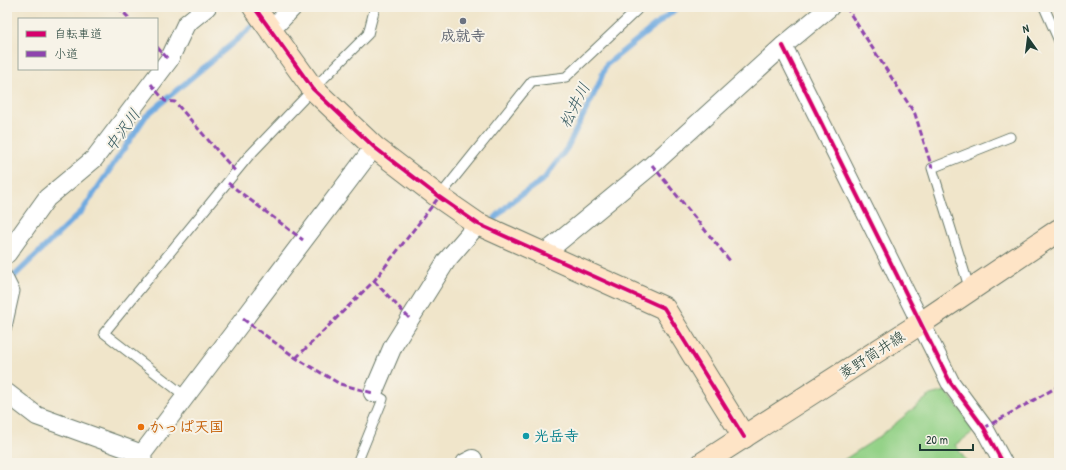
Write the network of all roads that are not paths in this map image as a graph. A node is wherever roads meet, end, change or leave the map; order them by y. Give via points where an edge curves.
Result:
1 (207, 7) edge
2 (293, 7) edge
3 (375, 7) edge
4 (634, 7) edge
5 (830, 7) edge
6 (1044, 7) edge
7 (255, 8) edge
8 (271, 28) junction
9 (1059, 41) edge
10 (783, 46) junction
11 (313, 89) junction
12 (1010, 137) dead end
13 (374, 147) junction
14 (439, 197) junction
15 (481, 226) junction
16 (1059, 230) edge
17 (7, 254) edge
18 (544, 254) junction
19 (7, 275) edge
20 (970, 290) junction
21 (921, 323) junction
22 (7, 327) edge
23 (7, 393) edge
24 (374, 393) joint
25 (186, 396) junction
26 (744, 438) junction
27 (143, 458) edge
28 (357, 463) edge
29 (703, 463) edge
30 (1003, 463) edge

1 - 17 street via 186,24 169,60 94,159 47,198
2 - 8 street
3 - 11 lane via 368,34
4 - 14 lane via 637,10 566,77 532,81
5 - 10 street
6 - 9 lane
7 - 8 street
8 - 11 street
10 - 18 street via 652,165
10 - 21 street
11 - 13 street
11 - 25 lane via 248,157 104,333
12 - 20 lane via 932,168
13 - 14 street
13 - 25 street
14 - 15 street
15 - 18 street
15 - 24 street via 447,260 393,346
16 - 20 street, 菱野筒井線
18 - 26 street via 664,308
19 - 22 lane via 15,290
20 - 21 street, 菱野筒井線
21 - 26 street, 菱野筒井線
21 - 30 street via 950,382 984,428
23 - 27 street via 37,416
24 - 28 lane via 383,399
25 - 27 street
26 - 29 street, 菱野筒井線

